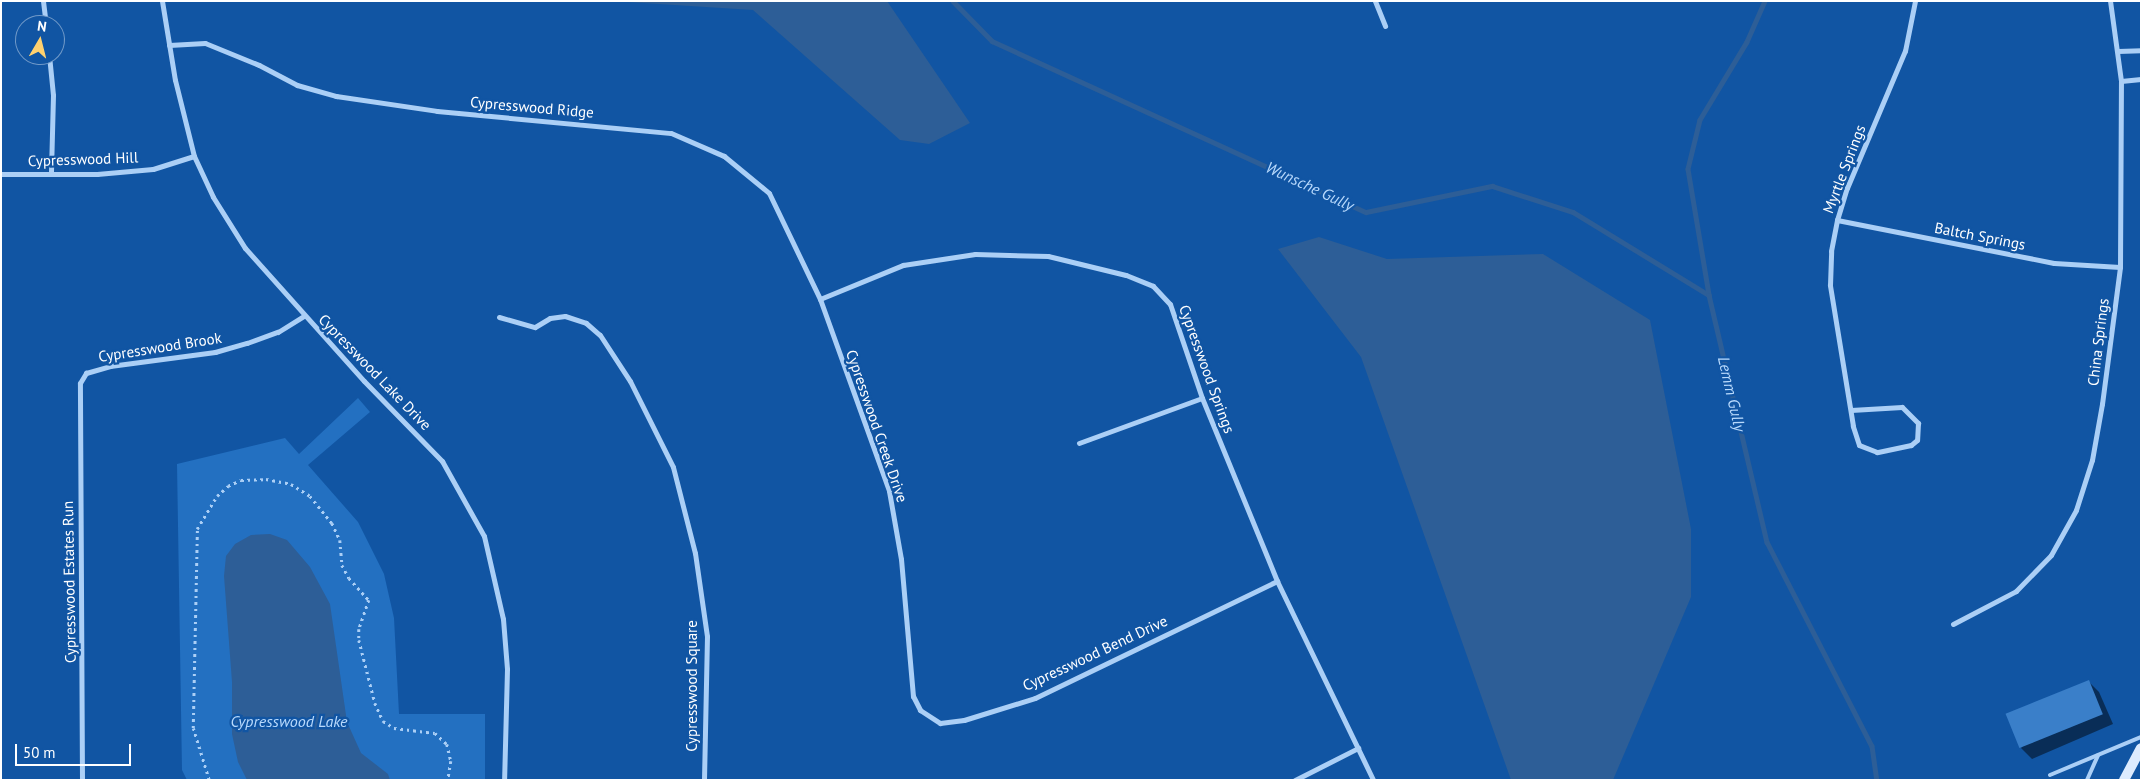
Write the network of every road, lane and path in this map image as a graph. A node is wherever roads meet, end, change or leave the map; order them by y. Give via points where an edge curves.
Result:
1 (43, 1) edge
2 (162, 1) edge
3 (1376, 1) edge
4 (1915, 1) edge
5 (2110, 1) edge
6 (45, 15) edge
7 (1385, 26) dead end
8 (169, 45) junction
9 (2141, 50) edge
10 (2118, 51) junction
11 (50, 65) edge
12 (2141, 79) edge
13 (2121, 81) junction
14 (194, 156) junction
15 (1, 174) edge
16 (51, 174) junction
17 (1837, 220) junction
18 (2120, 267) junction
19 (820, 299) junction
20 (304, 316) junction
21 (499, 316) dead end
22 (80, 384) joint
23 (1202, 398) junction
24 (1851, 410) junction
25 (1079, 443) dead end
26 (1277, 580) junction
27 (1953, 624) dead end
28 (920, 710) joint
29 (2141, 737) edge
30 (1358, 748) junction
31 (2141, 748) edge
32 (2098, 755) junction
33 (2050, 775) dead end
34 (82, 780) edge
35 (209, 780) edge
36 (448, 780) edge
37 (504, 780) edge
38 (704, 780) edge
39 (1295, 780) edge
40 (1373, 780) edge
41 (2087, 780) edge
42 (2124, 780) edge

1 - 6 street
2 - 8 street, Cypresswood Lake Drive
3 - 7 street
4 - 17 street, Myrtle Springs via 1905,51 1847,188
5 - 10 street, China Springs
8 - 14 street, Cypresswood Lake Drive
8 - 19 street, Cypresswood Ridge via 205,43 298,85 336,96 436,111 671,133 724,156 769,193
9 - 10 street
10 - 13 street, China Springs
11 - 16 street via 53,95
12 - 13 street
13 - 18 street, China Springs
14 - 16 street, Cypresswood Hill via 153,169
14 - 20 street, Cypresswood Lake Drive via 213,197 245,248
15 - 16 street, Cypresswood Hill
17 - 18 street, Baltch Springs via 2054,263
17 - 24 street, Myrtle Springs via 1830,251 1830,285
18 - 27 street, China Springs via 2092,460 2076,510 2051,555 2016,591
19 - 23 street, Cypresswood Springs via 903,265 975,254 1048,256 1126,275 1153,286 1170,304
19 - 28 street, Cypresswood Creek Drive via 889,491 901,559 912,696
20 - 22 street, Cypresswood Brook via 278,332 247,343 215,352 110,366 86,373
20 - 37 street, Cypresswood Lake Drive via 442,461 484,536 503,619 507,669
21 - 38 street, Cypresswood Square via 535,327 550,318 565,316 586,323 600,334 630,381 673,467 695,553 707,636
22 - 34 street, Cypresswood Estates Run
23 - 25 street
23 - 26 street, Cypresswood Springs
24 - 24 street, Myrtle Springs via 1902,407 1918,423 1917,440 1911,445 1877,452 1867,449 1859,445
26 - 28 street, Cypresswood Bend Drive via 1035,698 964,720 940,723
26 - 30 street, Cypresswood Springs
29 - 32 lane
30 - 39 street
30 - 40 street, Cypresswood Springs
31 - 42 main road
32 - 33 lane
32 - 41 lane
35 - 36 path via 194,728 197,529 217,496 228,486 241,480 266,479 291,484 310,496 332,524 340,540 342,565 369,600 359,629 359,640 375,703 383,721 394,728 435,733 447,744 452,761

